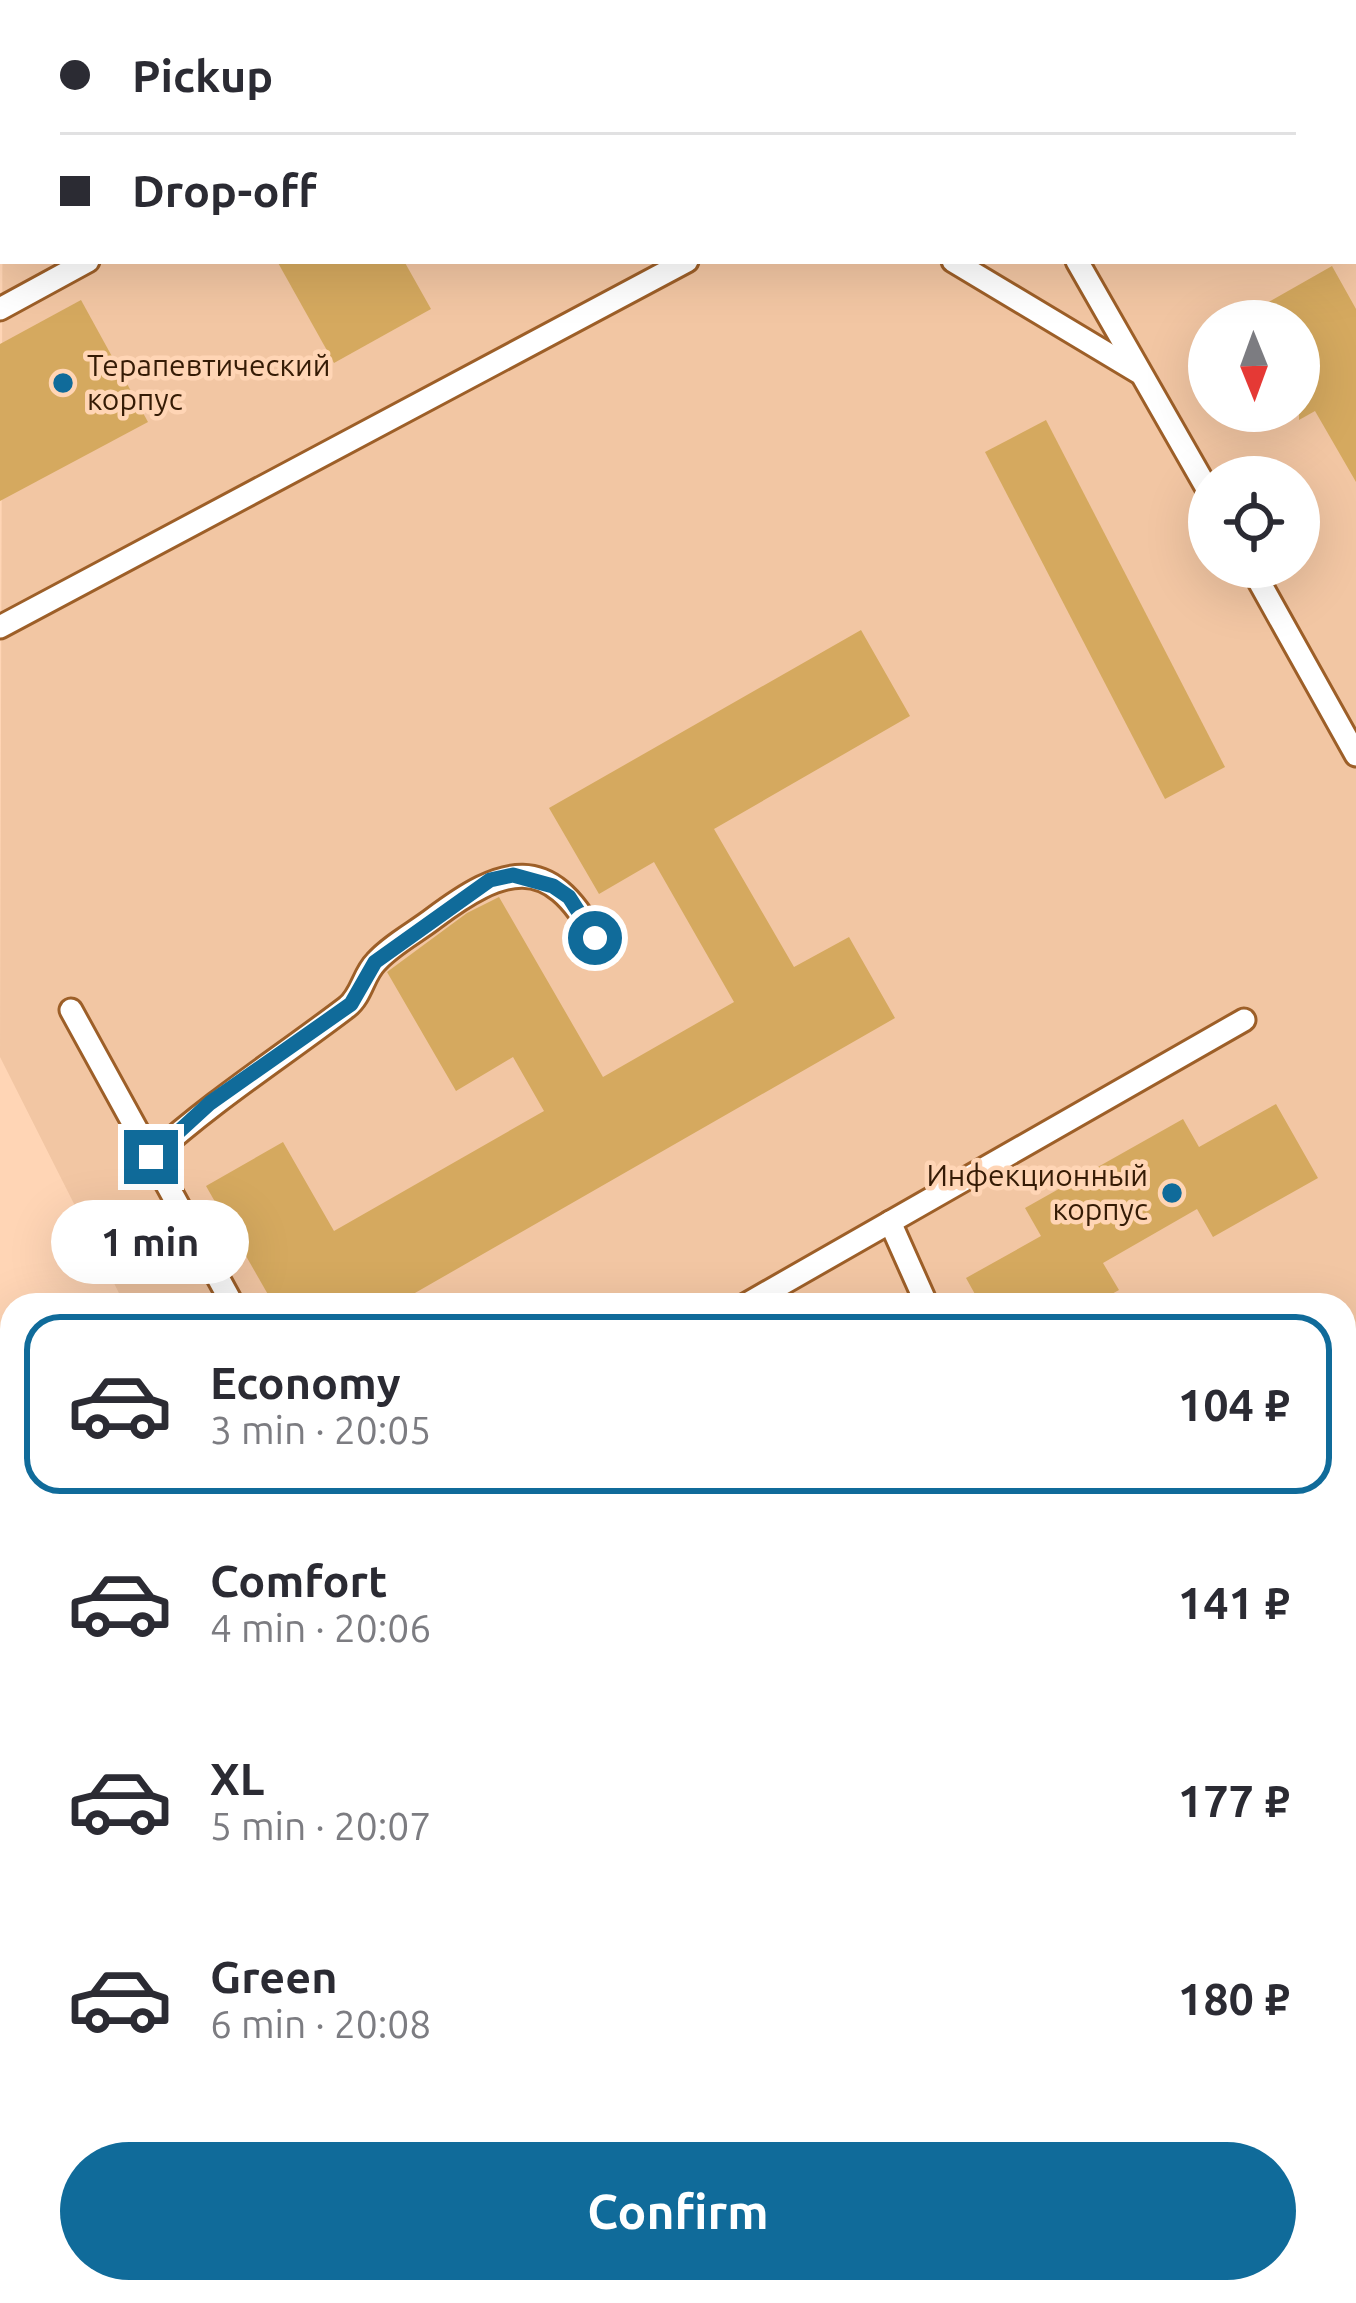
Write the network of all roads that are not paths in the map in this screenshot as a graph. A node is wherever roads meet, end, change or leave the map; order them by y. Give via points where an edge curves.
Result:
1 (82, 264) edge
2 (681, 264) edge
3 (958, 264) edge
4 (1079, 264) edge
5 (0, 309) edge
6 (1144, 376) junction
7 (1189, 456) edge
8 (1263, 588) edge
9 (0, 627) edge
10 (1356, 755) edge
11 (595, 938) dead end
12 (71, 1010) dead end
13 (1244, 1020) dead end
14 (151, 1157) junction
15 (890, 1222) junction
16 (225, 1293) edge
17 (766, 1293) edge
18 (922, 1293) edge

1 - 5 lane
2 - 9 lane
3 - 6 lane
4 - 6 lane
6 - 7 lane
8 - 10 lane
11 - 14 lane via 553,886 513,875 490,880 375,962 351,1004 210,1103
12 - 14 lane
13 - 15 lane
14 - 16 lane
15 - 17 lane
15 - 18 lane

